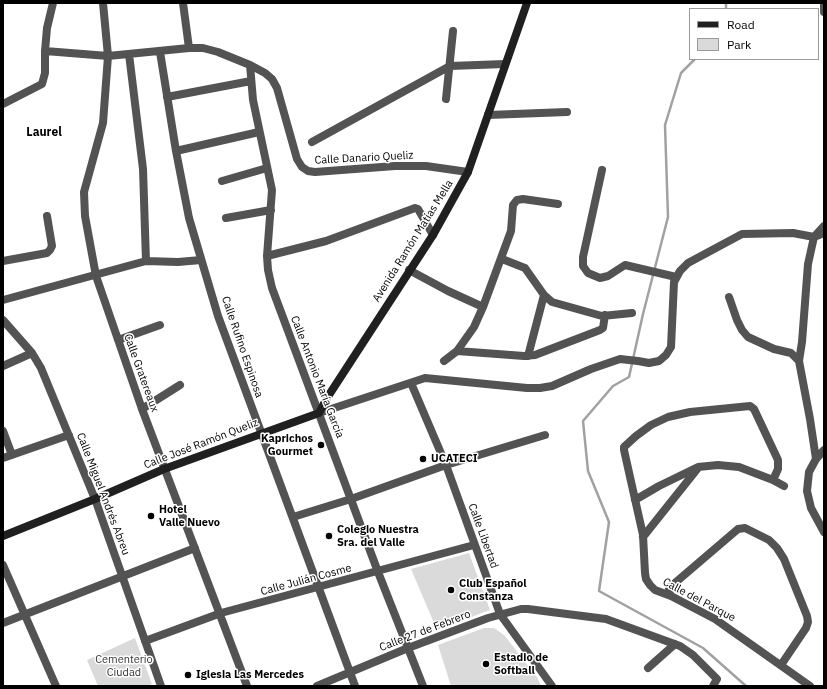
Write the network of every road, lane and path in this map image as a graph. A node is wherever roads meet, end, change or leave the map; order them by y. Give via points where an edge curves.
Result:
1 (53, 3) edge
2 (103, 3) edge
3 (183, 3) edge
4 (527, 3) edge
5 (824, 3) edge
6 (824, 12) edge
7 (453, 31) dead end
8 (189, 48) junction
9 (45, 51) junction
10 (160, 52) junction
11 (129, 54) junction
12 (108, 56) junction
13 (505, 64) junction
14 (250, 65) junction
15 (450, 66) junction
16 (251, 81) junction
17 (167, 97) junction
18 (446, 99) dead end
19 (3, 104) edge
20 (567, 112) dead end
21 (488, 116) junction
22 (259, 132) junction
23 (312, 142) dead end
24 (176, 151) junction
25 (267, 168) junction
26 (602, 170) dead end
27 (468, 172) junction
28 (222, 181) dead end
29 (558, 204) dead end
30 (271, 210) junction
31 (47, 216) dead end
32 (226, 218) dead end
33 (824, 226) edge
34 (824, 233) edge
35 (432, 234) junction
36 (814, 237) junction
37 (267, 256) junction
38 (502, 259) junction
39 (201, 260) junction
40 (3, 261) edge
41 (146, 261) junction
42 (408, 270) junction
43 (96, 276) junction
44 (676, 277) junction
45 (544, 295) junction
46 (729, 296) dead end
47 (3, 300) edge
48 (483, 308) junction
49 (632, 313) dead end
50 (605, 315) junction
51 (3, 320) edge
52 (160, 325) dead end
53 (118, 340) junction
54 (457, 351) junction
55 (32, 352) junction
56 (528, 356) junction
57 (444, 361) dead end
58 (799, 361) junction
59 (3, 366) edge
60 (411, 383) junction
61 (180, 385) dead end
62 (142, 409) junction
63 (319, 413) junction
64 (3, 431) edge
65 (261, 434) junction
66 (69, 435) junction
67 (545, 435) dead end
68 (824, 450) edge
69 (12, 455) junction
70 (3, 458) edge
71 (816, 459) junction
72 (446, 465) junction
73 (698, 467) junction
74 (164, 469) junction
75 (773, 480) junction
76 (784, 486) dead end
77 (351, 499) junction
78 (95, 500) junction
79 (635, 500) junction
80 (292, 517) junction
81 (824, 532) edge
82 (3, 536) edge
83 (643, 537) junction
84 (474, 545) junction
85 (195, 548) junction
86 (3, 565) edge
87 (378, 572) junction
88 (122, 576) junction
89 (319, 588) junction
90 (671, 596) junction
91 (221, 613) junction
92 (24, 614) junction
93 (500, 614) junction
94 (3, 623) edge
95 (145, 641) junction
96 (675, 644) junction
97 (408, 648) junction
98 (781, 665) junction
99 (648, 668) dead end
100 (350, 672) junction
101 (715, 682) edge
102 (56, 686) edge
103 (162, 686) edge
104 (247, 686) edge
105 (317, 686) edge
106 (354, 686) edge
107 (423, 686) edge
108 (552, 686) edge
109 (810, 686) edge

1 - 9 street
2 - 12 street, Calle Gratereaux
3 - 8 street
4 - 13 street, Avenida Ramón Matías Mella
5 - 6 street
7 - 15 street
8 - 10 street, Calle Danario Queliz
8 - 14 street, Calle Danario Queliz via 218,52
9 - 12 street, Calle Danario Queliz
9 - 19 street via 42,84
10 - 11 street, Calle Danario Queliz
10 - 17 street, Calle Rufino Espinosa
11 - 12 street, Calle Danario Queliz
11 - 41 street via 143,169
12 - 43 street, Calle Gratereaux via 103,123 84,192 85,216
13 - 15 street
13 - 21 street, Avenida Ramón Matías Mella
14 - 16 street, Calle Antonio María García
14 - 27 street, Calle Danario Queliz via 265,73 277,88 297,159 308,171 418,166
15 - 18 street
15 - 23 street
16 - 17 street
16 - 22 street, Calle Antonio María García
17 - 24 street, Calle Rufino Espinosa
20 - 21 street
21 - 27 street, Avenida Ramón Matías Mella
22 - 24 street
22 - 25 street, Calle Antonio María García
24 - 39 street, Calle Rufino Espinosa via 189,218
25 - 28 street
25 - 30 street, Calle Antonio María García via 272,190
26 - 44 street via 583,266 588,273 600,278 625,265
27 - 35 street, Avenida Ramón Matías Mella
29 - 38 street via 517,200 513,205 511,231
30 - 32 street
30 - 37 street, Calle Antonio María García
31 - 40 street via 52,246 50,250 47,253
33 - 36 street
34 - 36 street
35 - 37 street via 418,209 414,208 326,241
35 - 42 street, Avenida Ramón Matías Mella
36 - 44 street via 793,234 742,234 688,263
36 - 58 street via 808,264
37 - 63 street, Calle Antonio María García via 272,288
38 - 45 street via 525,268
38 - 48 street
39 - 41 street
39 - 65 street, Calle Rufino Espinosa via 218,316
41 - 43 street
42 - 48 street
42 - 63 street, Avenida Ramón Matías Mella
43 - 47 street
43 - 53 street, Calle Gratereaux
44 - 60 street, Calle José Ramón Queliz via 671,348 659,361 649,363 620,359 552,386 540,388 425,378
45 - 50 street via 552,302
45 - 56 street
46 - 58 street via 737,320 748,337 774,349 791,353
48 - 54 street via 474,327
49 - 50 street
50 - 56 street via 603,328 600,330
51 - 55 street, Calle Miguel Andrés Abreu
52 - 53 street
53 - 62 street, Calle Gratereaux
54 - 56 street
54 - 57 street
55 - 59 street
55 - 66 street, Calle Miguel Andrés Abreu
58 - 71 street
60 - 63 street, Calle José Ramón Queliz
60 - 72 street, Calle Libertad
61 - 62 street
62 - 74 street, Calle Gratereaux
63 - 65 street, Calle José Ramón Queliz
63 - 77 street, Calle Antonio María García
64 - 69 street
65 - 74 street, Calle José Ramón Queliz
65 - 80 street, Calle Rufino Espinosa
66 - 69 street
66 - 78 street, Calle Miguel Andrés Abreu
67 - 72 street
68 - 71 street
69 - 70 street
71 - 81 street via 809,472 807,491 811,508
72 - 77 street
72 - 84 street, Calle Libertad
73 - 75 street via 718,465 739,468
73 - 79 street
73 - 83 street
74 - 78 street, Calle José Ramón Queliz
74 - 85 street, Calle Gratereaux
75 - 76 street
75 - 79 street, Calle del Parque via 778,469 778,460 754,409 750,406 690,412 668,417 626,444 624,450
77 - 80 street
77 - 87 street, Calle Antonio María García
78 - 82 street, Calle José Ramón Queliz
78 - 88 street, Calle Miguel Andrés Abreu
79 - 83 street, Calle del Parque
80 - 89 street, Calle Rufino Espinosa
83 - 90 street, Calle del Parque via 646,579 655,590
84 - 87 street, Calle Julián Cosme
84 - 93 street, Calle Libertad
85 - 88 street
85 - 91 street, Calle Gratereaux
86 - 92 street
87 - 89 street, Calle Julián Cosme
87 - 97 street, Calle Antonio María García
88 - 92 street
88 - 95 street, Calle Miguel Andrés Abreu
89 - 91 street, Calle Julián Cosme
89 - 100 street, Calle Rufino Espinosa
90 - 98 street, Calle del Parque via 715,619
90 - 98 street via 669,588 738,529 745,528 769,540 784,558 808,622
91 - 95 street, Calle Julián Cosme
91 - 104 street, Calle Gratereaux
92 - 94 street
92 - 102 street
93 - 96 street, Calle 27 de Febrero via 528,609 606,619
93 - 97 street, Calle 27 de Febrero
93 - 108 street, Calle Libertad
95 - 103 street, Calle Miguel Andrés Abreu
96 - 99 street
96 - 101 street, Calle 27 de Febrero via 693,655
97 - 100 street, Calle 27 de Febrero
97 - 107 street, Calle Antonio María García
98 - 109 street, Calle del Parque
100 - 105 street, Calle 27 de Febrero
100 - 106 street, Calle Rufino Espinosa

